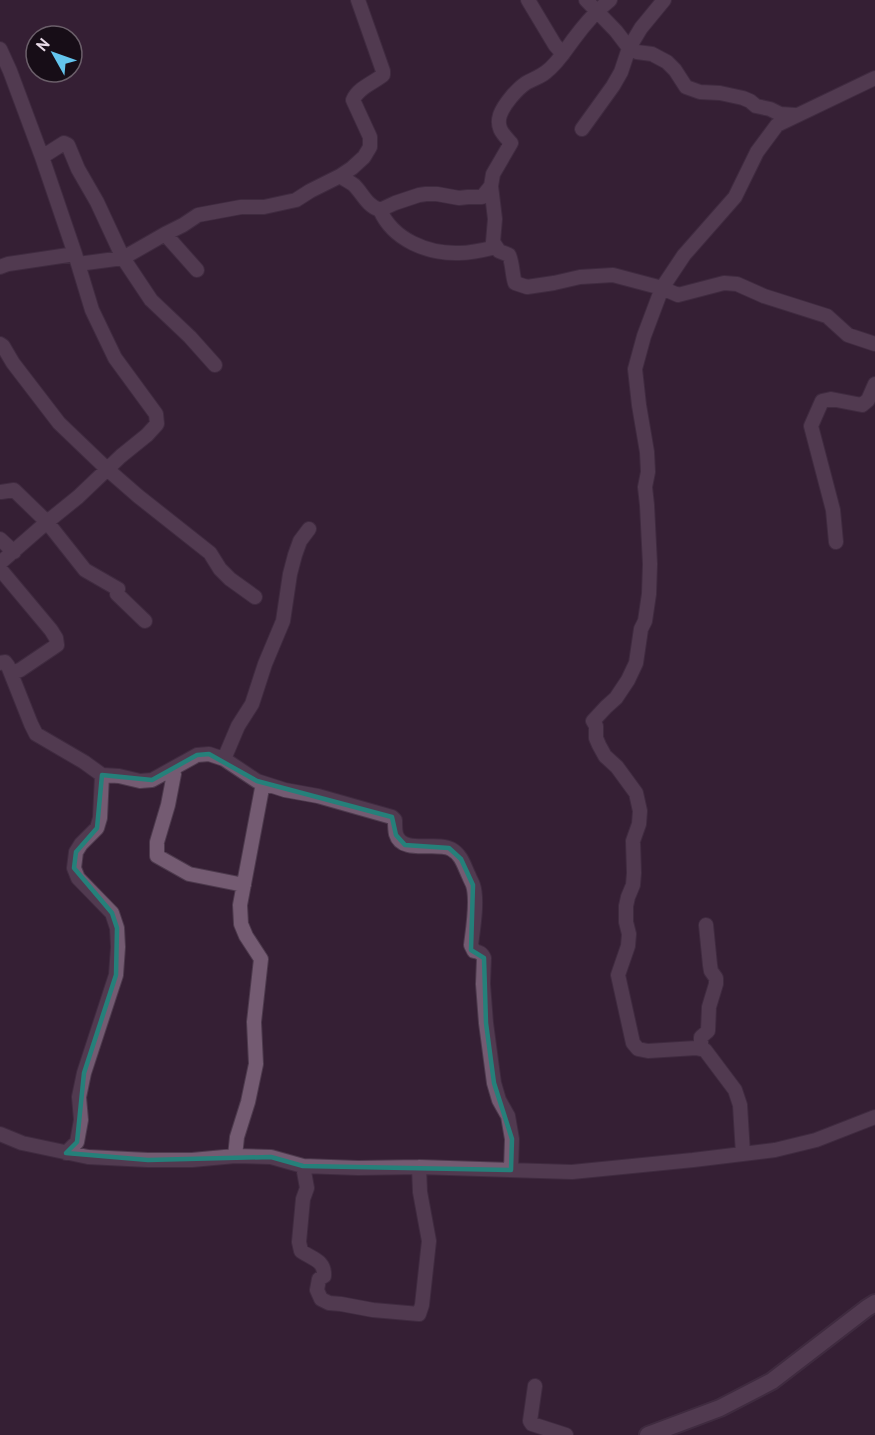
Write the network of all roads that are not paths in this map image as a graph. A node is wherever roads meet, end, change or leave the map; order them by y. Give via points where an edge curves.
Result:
1 (358, 0) edge
2 (528, 0) edge
3 (585, 0) edge
4 (610, 0) edge
5 (664, 0) edge
6 (597, 12) junction
7 (629, 48) junction
8 (0, 49) edge
9 (563, 54) junction
10 (875, 78) edge
11 (797, 115) junction
12 (582, 129) dead end
13 (42, 157) junction
14 (340, 176) junction
15 (491, 186) junction
16 (380, 210) junction
17 (165, 234) junction
18 (496, 247) junction
19 (123, 258) junction
20 (77, 259) junction
21 (0, 267) edge
22 (197, 270) dead end
23 (662, 288) junction
24 (0, 344) edge
25 (875, 344) edge
26 (214, 365) dead end
27 (875, 384) edge
28 (107, 469) junction
29 (1, 492) edge
30 (47, 522) junction
31 (309, 529) dead end
32 (0, 539) edge
33 (836, 542) dead end
34 (14, 552) junction
35 (0, 563) edge
36 (0, 569) edge
37 (255, 597) dead end
38 (145, 621) dead end
39 (0, 663) edge
40 (11, 673) junction
41 (224, 759) junction
42 (171, 770) junction
43 (102, 776) junction
44 (263, 783) junction
45 (244, 885) junction
46 (706, 925) dead end
47 (701, 1048) junction
48 (875, 1118) edge
49 (0, 1134) edge
50 (66, 1153) junction
51 (743, 1154) junction
52 (235, 1156) junction
53 (303, 1166) junction
54 (419, 1167) junction
55 (511, 1170) junction
56 (875, 1303) edge
57 (535, 1386) dead end
58 (566, 1435) edge
59 (648, 1435) edge

1 - 14 street via 383,75 355,95 355,108 370,137 370,147 364,157
2 - 9 street
3 - 6 street
4 - 6 street
5 - 7 street
6 - 7 street
6 - 9 street
7 - 11 street via 667,62 693,91 743,98 780,114
7 - 12 street via 613,86
8 - 13 street
9 - 15 street via 548,71 518,90 501,114 501,132 511,142 493,174
10 - 11 street
11 - 23 street via 777,125 757,152 735,196 684,255
13 - 19 street via 64,143 68,145
13 - 20 street
14 - 16 street
14 - 17 street via 296,200 198,215
15 - 16 street via 482,197 419,195
15 - 18 street
16 - 18 street via 385,221 418,247 458,254
17 - 19 street
17 - 22 street
18 - 23 street via 509,255 515,283 527,287 613,275
19 - 20 street
19 - 26 street via 151,300
20 - 21 street
20 - 28 street via 92,310 115,358 156,414 157,424
23 - 25 street via 678,295 724,283 737,284 827,316 848,335
23 - 47 street via 634,369 648,462 645,487 650,564 645,621 628,680 593,722 599,745 636,792 640,811 633,841 633,885 626,906 628,946 618,975 633,1043 648,1051
24 - 28 street via 59,423
27 - 33 street via 868,400 861,405 822,401 811,426 833,510
28 - 30 street
28 - 37 street via 210,553 230,579
29 - 30 street via 14,490
30 - 34 street
30 - 38 street via 85,570 118,589 117,594
31 - 41 street via 295,555 283,621 252,704
32 - 34 street
34 - 35 street
36 - 40 street via 47,625 57,645
39 - 40 street via 5,662
40 - 43 street via 36,734
41 - 42 street via 197,755
41 - 44 street
42 - 43 street via 140,782
42 - 45 street via 174,774 157,856 189,874
43 - 50 street via 97,828 76,852 74,868 78,878 112,913 117,928 116,975 84,1073 77,1142
44 - 45 street
44 - 55 street via 392,817 400,841 449,848 461,859 473,885 471,945 484,958 486,1023 494,1083 508,1116 512,1139
45 - 52 street via 241,924 261,959 254,1022 256,1064
46 - 47 street via 716,984
47 - 51 street via 735,1090 740,1105
48 - 51 street via 816,1140
49 - 50 street
50 - 52 street via 148,1160
51 - 55 street via 572,1172
52 - 53 street via 271,1157
53 - 54 street
53 - 54 street via 307,1188 299,1242 301,1251 317,1259 325,1270 317,1282 321,1299 373,1310 419,1314 429,1241
54 - 55 street
56 - 59 street via 772,1382
57 - 58 street via 530,1421

